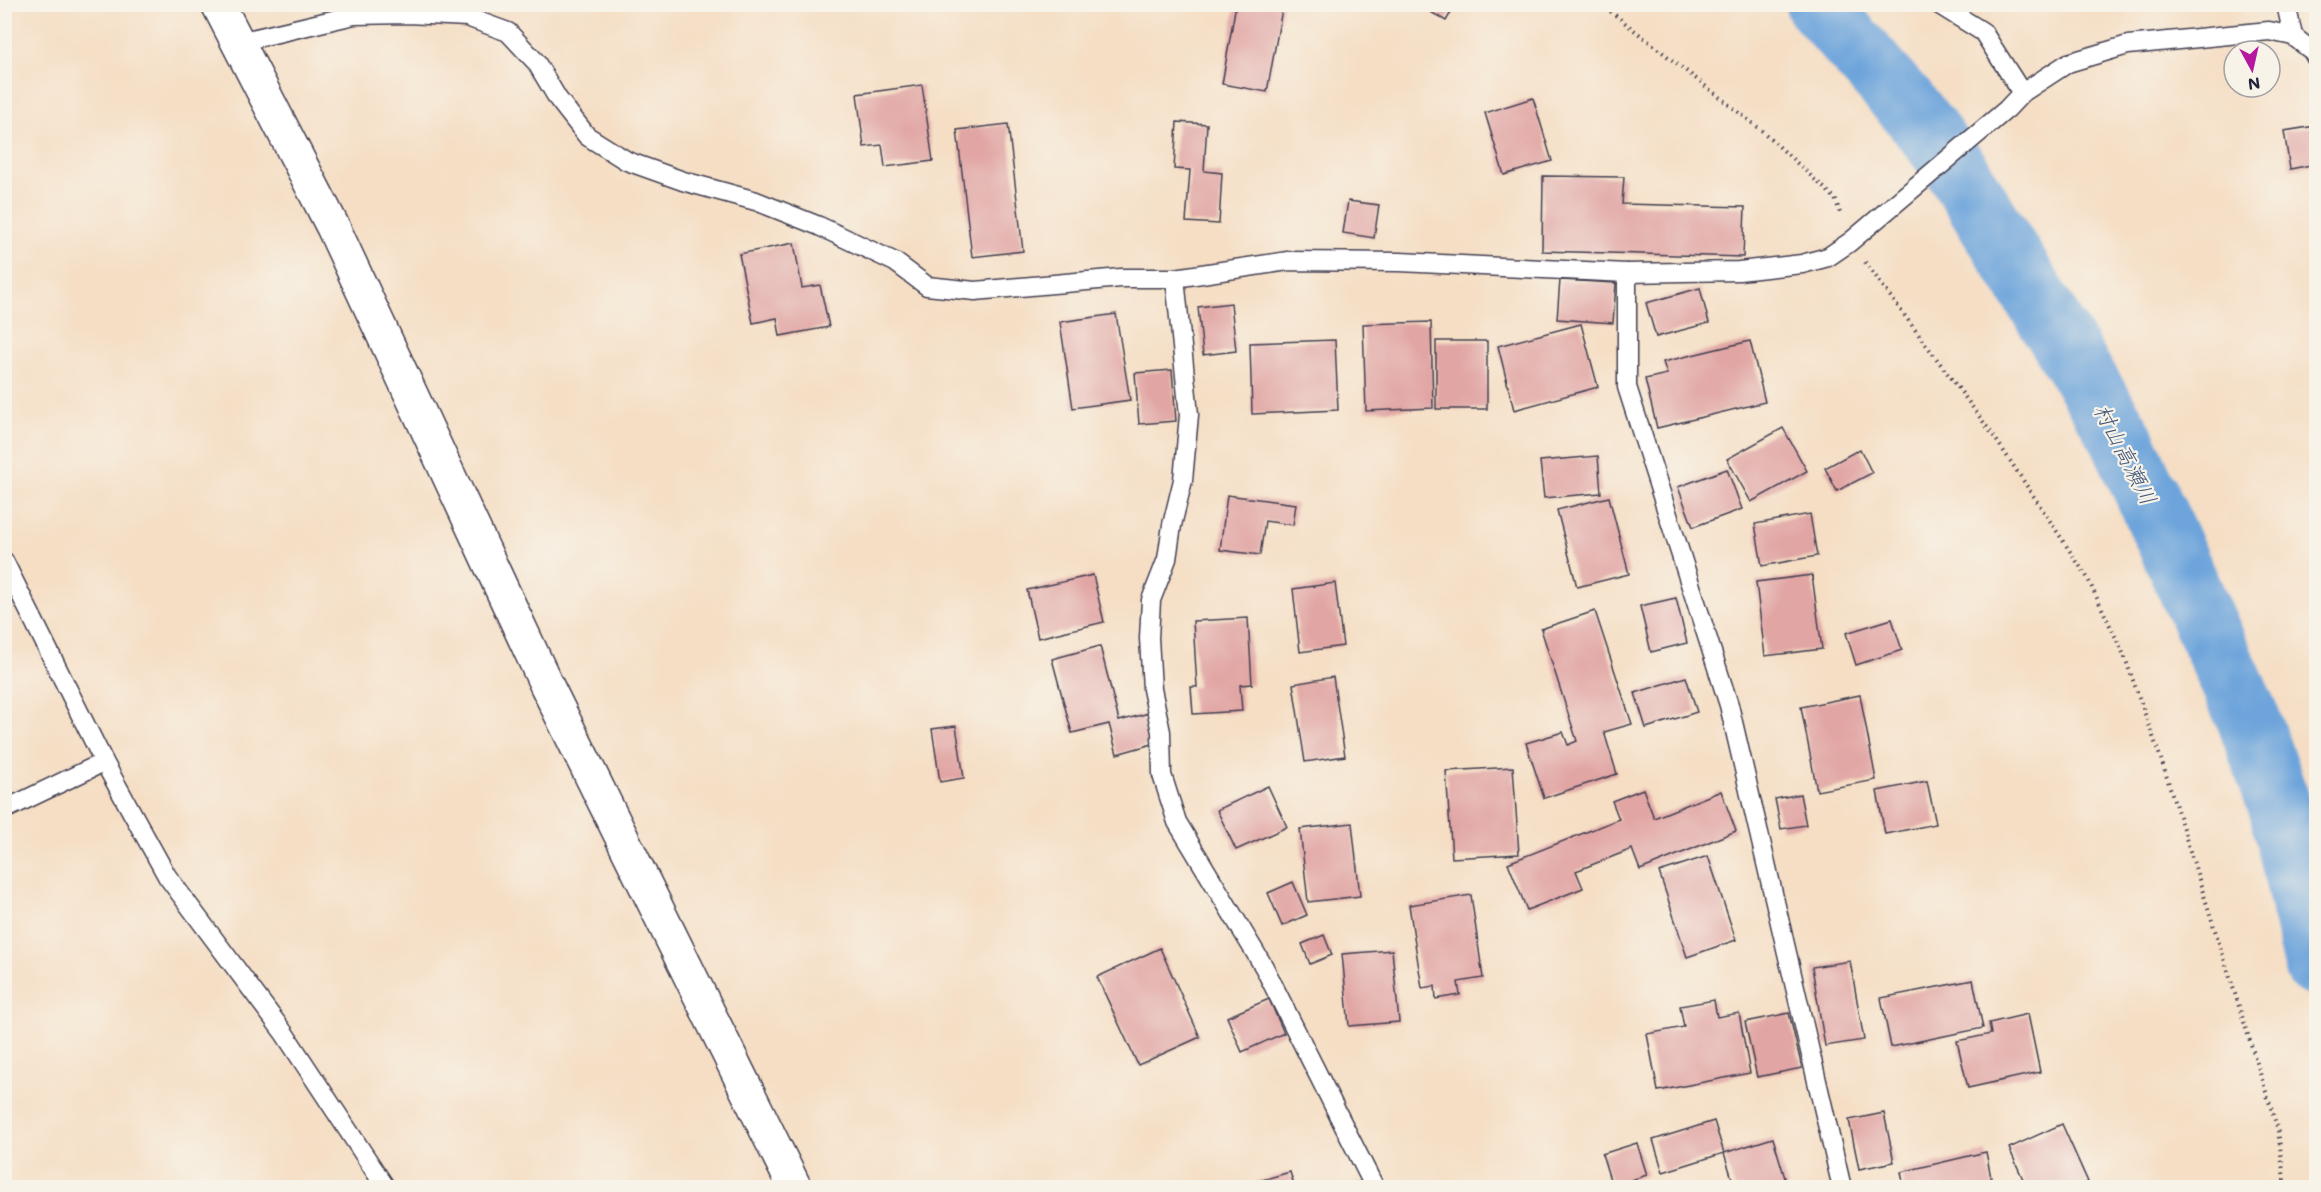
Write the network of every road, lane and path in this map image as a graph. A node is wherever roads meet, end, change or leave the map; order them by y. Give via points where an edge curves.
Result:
1 (1601, 4) edge
2 (1938, 4) edge
3 (2286, 4) edge
4 (221, 16) edge
5 (2293, 36) junction
6 (2316, 58) edge
7 (2022, 93) junction
8 (1850, 242) junction
9 (1628, 273) junction
10 (1174, 278) junction
11 (4, 561) edge
12 (104, 762) junction
13 (4, 810) edge
14 (386, 1188) edge
15 (795, 1188) edge
16 (1375, 1188) edge
17 (1842, 1188) edge
18 (2285, 1188) edge

1 - 8 path via 1760,129 1835,198
2 - 7 lane via 1983,32
3 - 5 lane
4 - 10 lane via 467,17 508,32 536,62 587,136 627,161 756,201 819,226 895,262 927,286 975,291 1121,278
4 - 15 street via 333,227 546,684
5 - 6 lane
5 - 7 lane via 2269,31 2128,45 2068,63
7 - 8 lane
8 - 9 lane via 1828,257 1802,264 1739,271
8 - 18 path via 1993,435 2087,577 2124,655 2278,1130
9 - 10 lane via 1288,261
9 - 17 lane via 1627,387 1730,705
10 - 16 lane via 1189,415 1183,480 1167,559 1151,600 1152,688 1161,732 1162,775 1177,822 1264,966
11 - 12 lane
12 - 13 lane
12 - 14 lane via 168,876 284,1033

